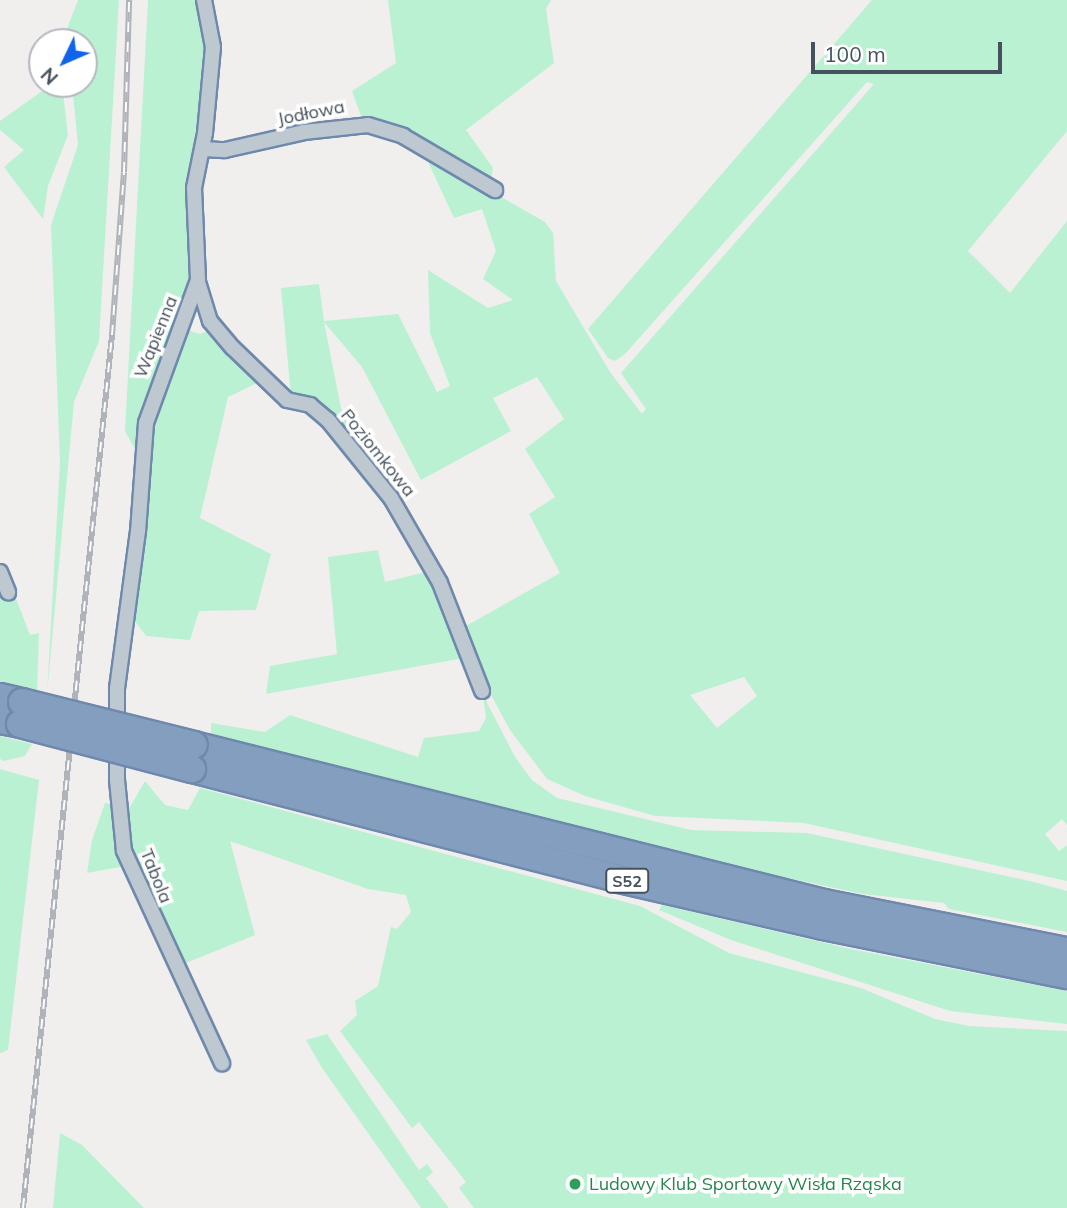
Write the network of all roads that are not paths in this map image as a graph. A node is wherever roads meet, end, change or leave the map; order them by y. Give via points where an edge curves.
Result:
1 (204, 0) edge
2 (202, 149) junction
3 (495, 190) dead end
4 (198, 281) junction
5 (210, 321) junction
6 (184, 322) junction
7 (0, 572) edge
8 (8, 592) dead end
9 (117, 688) joint
10 (482, 691) dead end
11 (10, 711) edge
12 (193, 757) junction
13 (1067, 951) edge
14 (1067, 975) edge
15 (222, 1063) dead end

1 - 2 street, Wapienna via 213,47
2 - 3 street, Jodłowa via 225,150 314,130 368,125 403,136
2 - 4 street, Wapienna via 194,188
4 - 5 street, Poziomkowa
4 - 6 street, Wapienna
5 - 6 street
5 - 10 street, Poziomkowa via 263,380 287,400 310,405 328,420 391,498 435,572
6 - 9 street, Wapienna via 159,377 145,423 138,531
7 - 8 street
9 - 15 street, Tabola via 118,817 124,852
11 - 12 highway, S52, bridge
12 - 13 highway, S52 via 824,903
12 - 14 highway, S52 via 641,884

